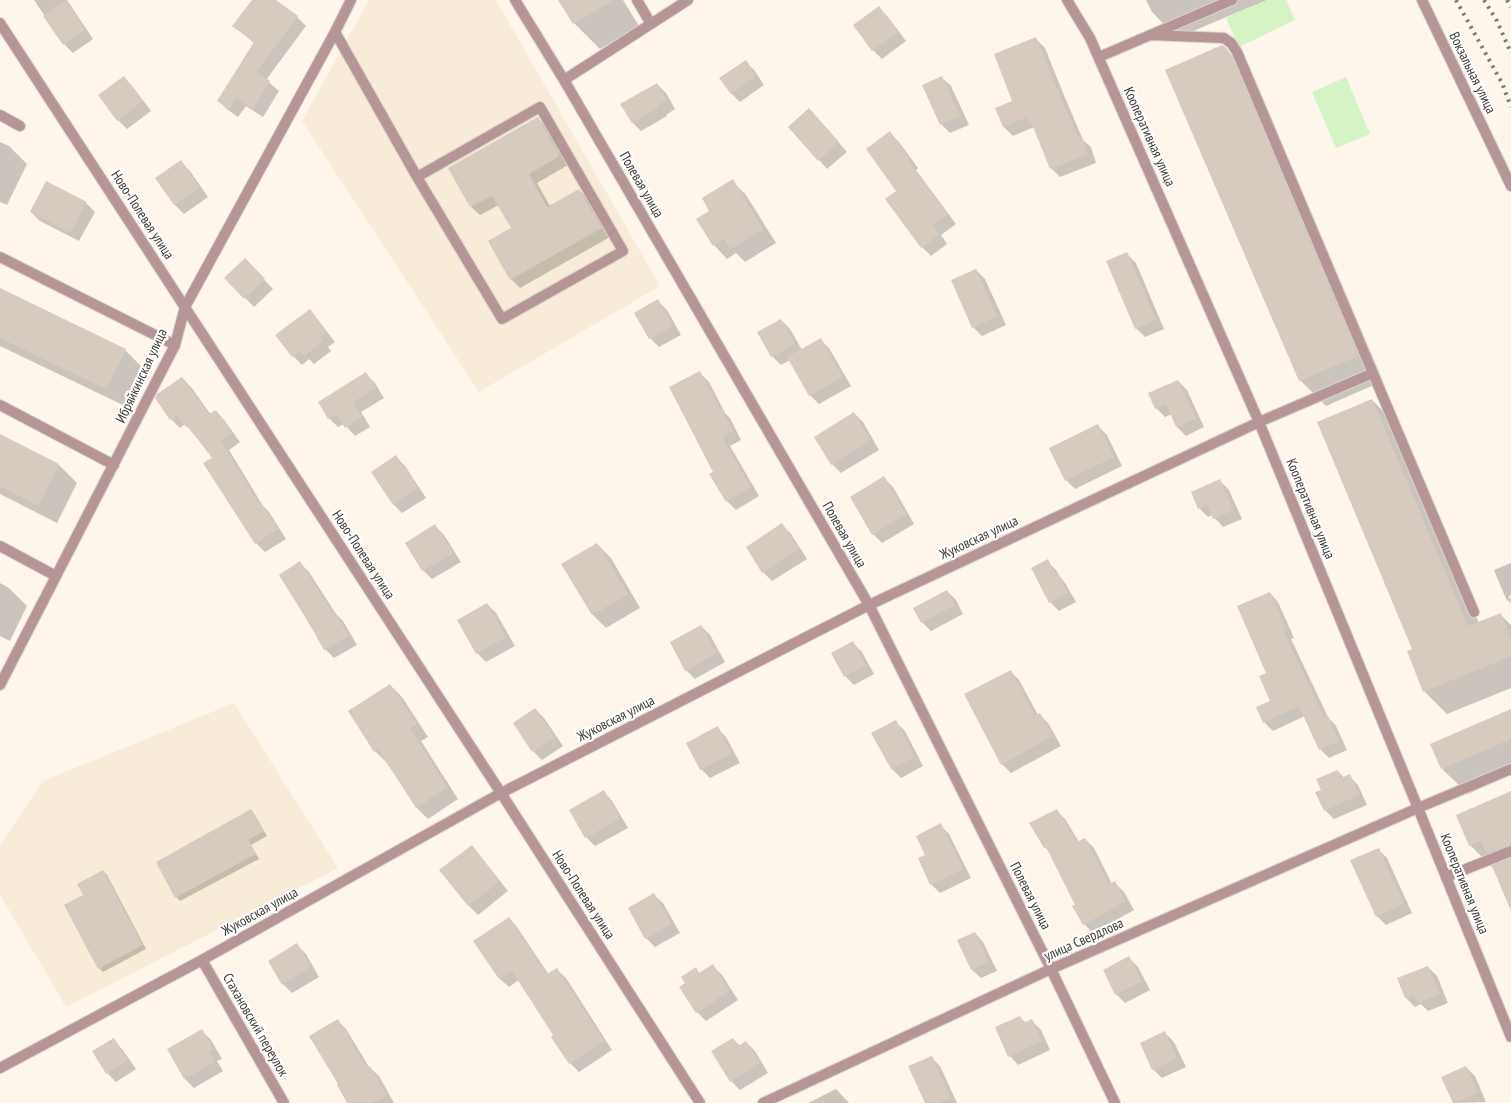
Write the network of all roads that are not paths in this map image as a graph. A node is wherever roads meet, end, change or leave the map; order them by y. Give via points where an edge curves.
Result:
1 (351, 0) edge
2 (515, 0) edge
3 (636, 0) edge
4 (688, 0) edge
5 (1067, 0) edge
6 (1232, 0) edge
7 (1422, 0) edge
8 (0, 23) edge
9 (651, 24) junction
10 (335, 32) junction
11 (1150, 35) junction
12 (1099, 57) junction
13 (564, 80) junction
14 (0, 115) edge
15 (20, 126) dead end
16 (417, 177) junction
17 (1511, 186) edge
18 (0, 257) edge
19 (185, 307) junction
20 (175, 345) junction
21 (1373, 372) junction
22 (0, 405) edge
23 (1258, 422) junction
24 (114, 465) junction
25 (0, 546) edge
26 (56, 576) junction
27 (869, 605) junction
28 (1474, 612) dead end
29 (0, 685) edge
30 (1511, 769) edge
31 (501, 793) junction
32 (1418, 808) junction
33 (1511, 851) edge
34 (1446, 878) junction
35 (202, 960) junction
36 (1051, 969) junction
37 (1511, 1037) edge
38 (0, 1068) edge
39 (284, 1103) edge
40 (700, 1103) edge
41 (763, 1103) edge
42 (1115, 1103) edge

1 - 10 street, Ибряйкинская улица
2 - 13 street, Полевая улица
3 - 9 street
4 - 9 street
5 - 12 street, Кооперативная улица
6 - 11 street
7 - 17 street, Вокзальная улица
8 - 19 street, Ново-Полевая улица
9 - 13 street
10 - 16 street
10 - 19 street, Ибряйкинская улица
11 - 12 street
11 - 21 street via 1224,38 1237,52
12 - 23 street, Кооперативная улица
13 - 27 street, Полевая улица
14 - 15 street
16 - 16 street via 502,319 623,251 540,107
18 - 20 street
19 - 20 street, Ибряйкинская улица
19 - 31 street, Ново-Полевая улица
20 - 24 street, Ибряйкинская улица
21 - 23 street, Жуковская улица
21 - 28 street
22 - 24 street
23 - 27 street, Жуковская улица
23 - 32 street, Кооперативная улица
24 - 26 street, Ибряйкинская улица
25 - 26 street
26 - 29 street, Ибряйкинская улица
27 - 31 street, Жуковская улица
27 - 36 street, Полевая улица
30 - 32 street, улица Свердлова
31 - 35 street, Жуковская улица
31 - 40 street, Ново-Полевая улица
32 - 34 street, Кооперативная улица
32 - 36 street, улица Свердлова
33 - 34 street
34 - 37 street, Кооперативная улица
35 - 38 street, Жуковская улица
35 - 39 street, Стахановский переулок
36 - 41 street, улица Свердлова
36 - 42 street, Полевая улица

